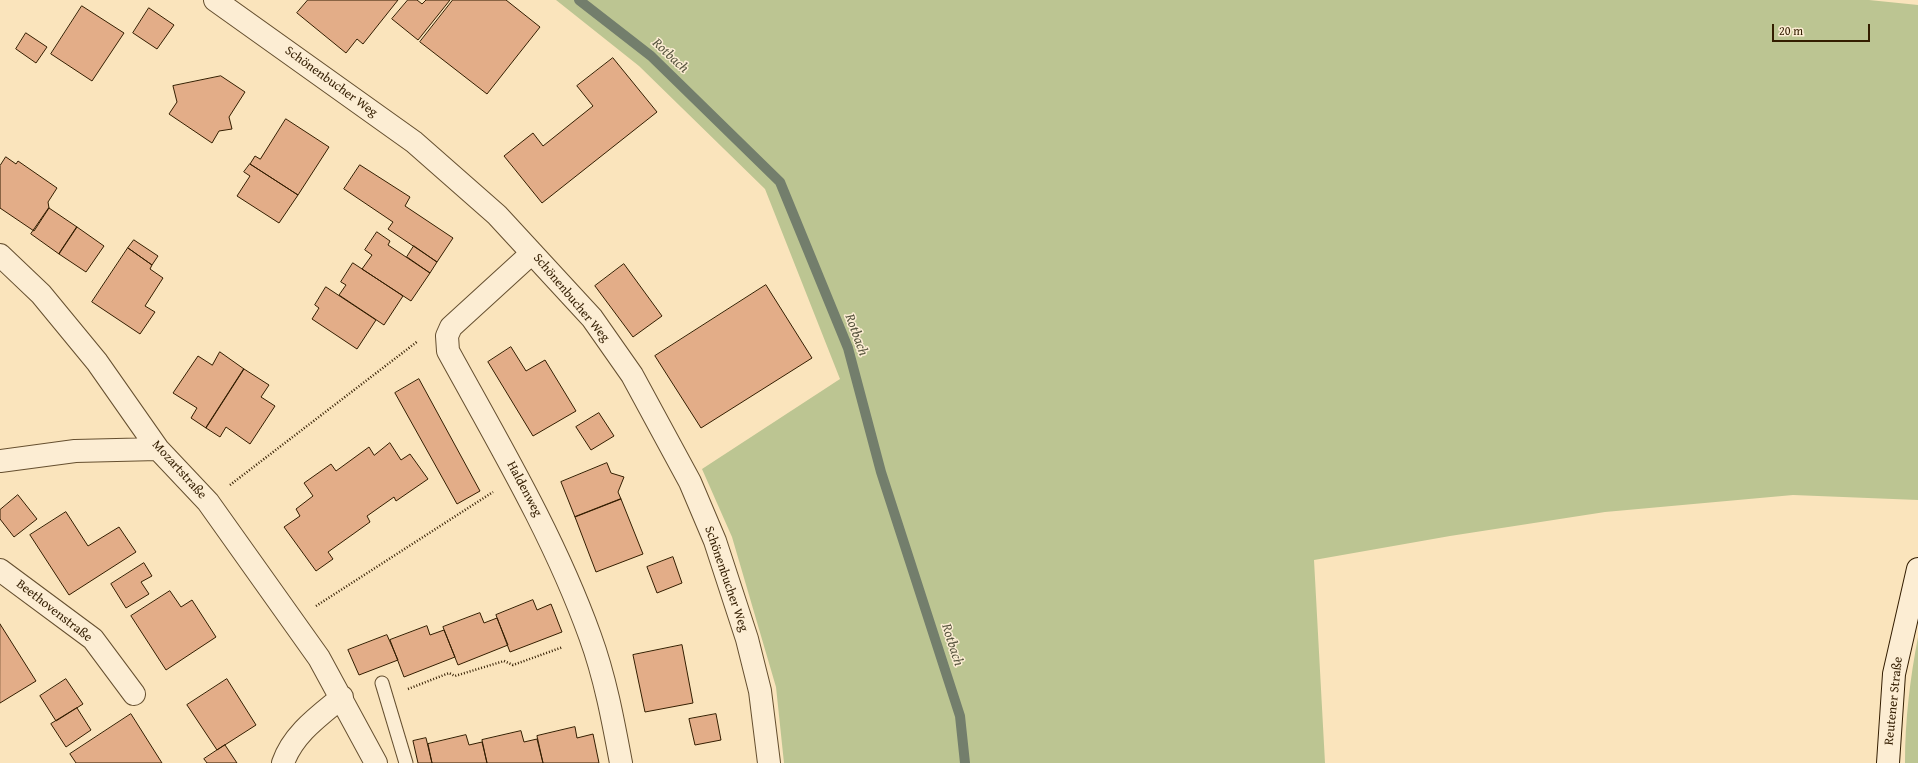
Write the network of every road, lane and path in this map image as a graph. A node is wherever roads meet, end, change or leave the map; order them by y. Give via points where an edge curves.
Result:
1 (215, 0) edge
2 (532, 253) junction
3 (0, 255) edge
4 (447, 336) junction
5 (158, 449) junction
6 (0, 461) edge
7 (517, 477) junction
8 (208, 502) junction
9 (1918, 569) edge
10 (0, 570) edge
11 (293, 621) junction
12 (590, 637) junction
13 (382, 683) dead end
14 (134, 694) dead end
15 (342, 697) junction
16 (387, 697) junction
17 (282, 763) edge
18 (376, 763) edge
19 (406, 763) edge
20 (621, 763) edge
21 (769, 763) edge
22 (1888, 763) edge

1 - 2 street, Schönenbucher Weg via 414,142 497,215
2 - 4 street via 451,327
2 - 21 street, Schönenbucher Weg via 592,318 632,375 690,482 715,541 747,640 760,691
3 - 5 street, Mozartstraße via 41,294 92,356
4 - 7 street, Haldenweg via 448,351
4 - 8 path via 423,337
5 - 6 street via 75,451
5 - 8 street, Mozartstraße
7 - 11 path
7 - 12 street, Haldenweg via 546,531
8 - 11 street, Mozartstraße
9 - 22 street, Reutener Straße via 1894,674
10 - 14 street, Beethovenstraße via 93,639
11 - 15 street, Mozartstraße
12 - 16 path via 513,665 504,661 455,676 449,673
12 - 20 street, Haldenweg via 611,708
13 - 16 lane
15 - 17 street via 312,720 287,750
15 - 18 street, Mozartstraße
16 - 19 lane

